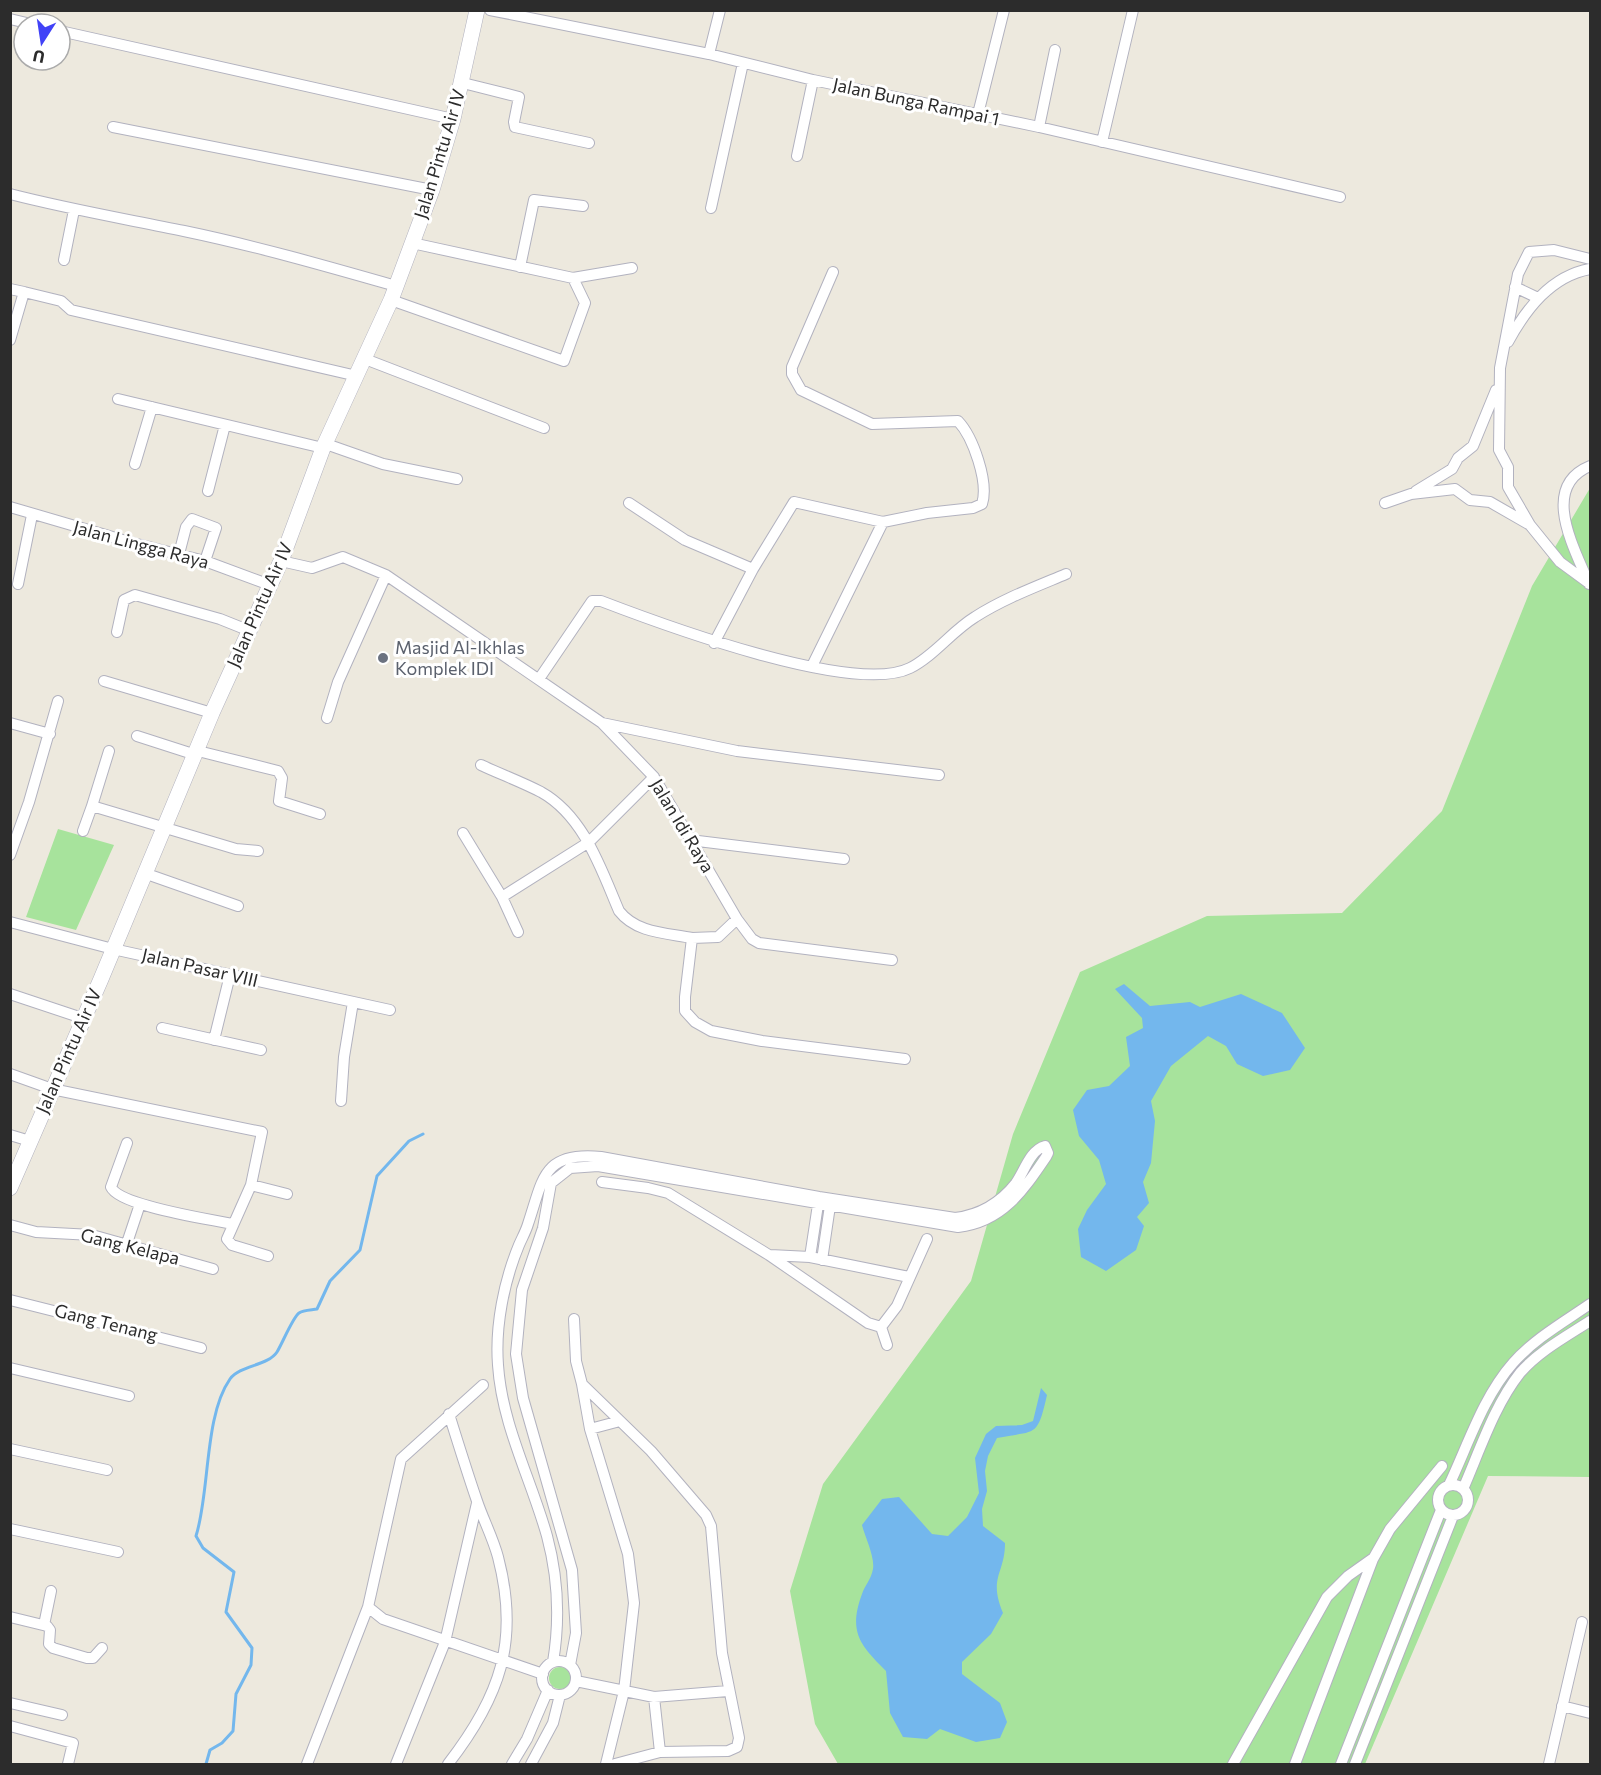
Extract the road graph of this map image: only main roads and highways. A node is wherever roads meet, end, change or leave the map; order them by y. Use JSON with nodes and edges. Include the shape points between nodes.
{"nodes":[{"id":1,"x":477,"y":10,"type":"edge"},
{"id":2,"x":10,"y":1188,"type":"edge"}],
"edges":[{"from":1,"to":2,"type":"main road","name":"Jalan Pintu Air IV","via":[[453,119],[394,293],[325,446],[281,561],[212,713]]}]}
